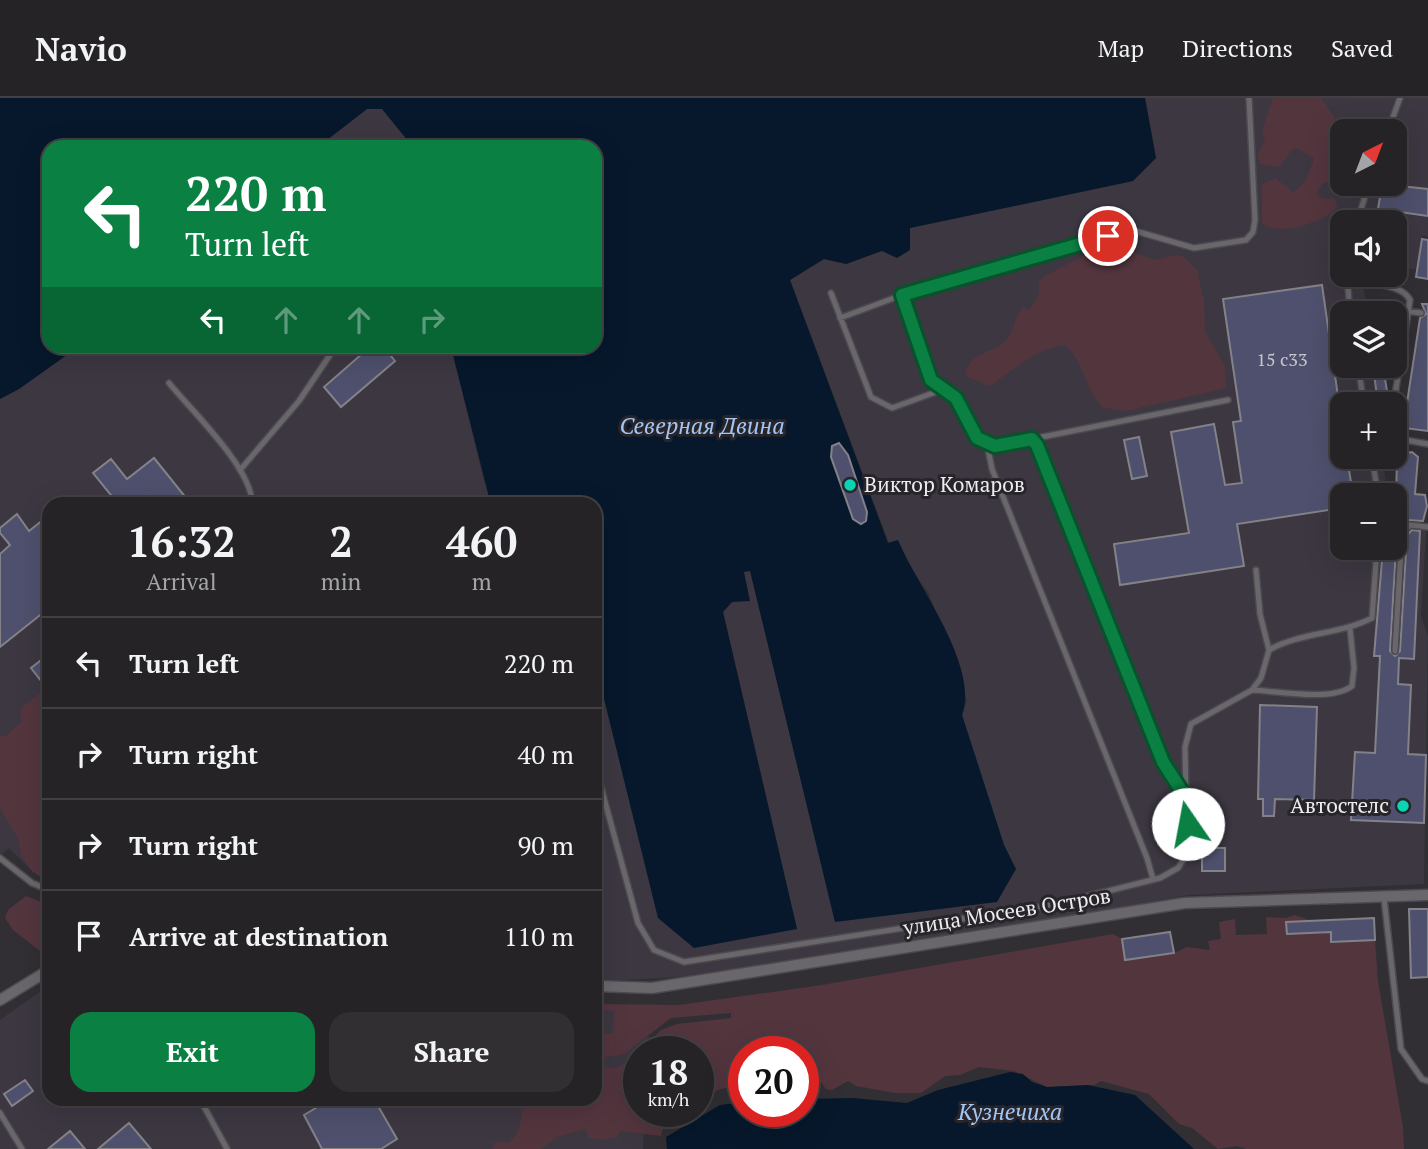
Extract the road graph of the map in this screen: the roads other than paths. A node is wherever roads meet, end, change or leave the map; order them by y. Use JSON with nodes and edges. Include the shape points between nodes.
{"nodes":[{"id":1,"x":1249,"y":98,"type":"edge"},
{"id":2,"x":1401,"y":98,"type":"edge"},
{"id":3,"x":1393,"y":119,"type":"edge"},
{"id":4,"x":1382,"y":287,"type":"edge"},
{"id":5,"x":831,"y":293,"type":"dead end"},
{"id":6,"x":902,"y":295,"type":"junction"},
{"id":7,"x":1407,"y":312,"type":"joint"},
{"id":8,"x":1421,"y":313,"type":"dead end"},
{"id":9,"x":840,"y":318,"type":"junction"},
{"id":10,"x":331,"y":354,"type":"edge"},
{"id":11,"x":169,"y":383,"type":"dead end"},
{"id":12,"x":944,"y":389,"type":"junction"},
{"id":13,"x":1228,"y":400,"type":"dead end"},
{"id":14,"x":1032,"y":439,"type":"junction"},
{"id":15,"x":1407,"y":440,"type":"edge"},
{"id":16,"x":987,"y":444,"type":"junction"},
{"id":17,"x":1428,"y":444,"type":"edge"},
{"id":18,"x":240,"y":470,"type":"junction"},
{"id":19,"x":253,"y":497,"type":"edge"},
{"id":20,"x":1428,"y":527,"type":"edge"},
{"id":21,"x":1376,"y":560,"type":"edge"},
{"id":22,"x":1256,"y":570,"type":"dead end"},
{"id":23,"x":1350,"y":629,"type":"junction"},
{"id":24,"x":1269,"y":650,"type":"junction"},
{"id":25,"x":1395,"y":651,"type":"dead end"},
{"id":26,"x":1252,"y":690,"type":"junction"},
{"id":27,"x":602,"y":791,"type":"edge"},
{"id":28,"x":1186,"y":798,"type":"junction"},
{"id":29,"x":0,"y":858,"type":"edge"},
{"id":30,"x":1153,"y":880,"type":"junction"},
{"id":31,"x":42,"y":887,"type":"edge"},
{"id":32,"x":1383,"y":895,"type":"junction"},
{"id":33,"x":1428,"y":895,"type":"edge"},
{"id":34,"x":42,"y":974,"type":"edge"},
{"id":35,"x":602,"y":986,"type":"edge"},
{"id":36,"x":0,"y":1000,"type":"edge"},
{"id":37,"x":1428,"y":1081,"type":"edge"},
{"id":38,"x":204,"y":1106,"type":"edge"},
{"id":39,"x":1,"y":1117,"type":"edge"},
{"id":40,"x":22,"y":1149,"type":"edge"},
{"id":41,"x":227,"y":1149,"type":"edge"}],
"edges":[{"from":1,"to":6,"type":"lane","via":[[1255,220],[1246,240],[1194,248],[1132,230]]},
{"from":2,"to":3,"type":"lane"},
{"from":4,"to":7,"type":"lane","via":[[1406,293],[1410,300]]},
{"from":5,"to":9,"type":"lane"},
{"from":6,"to":9,"type":"lane"},
{"from":6,"to":12,"type":"lane","via":[[931,380]]},
{"from":7,"to":8,"type":"lane"},
{"from":9,"to":12,"type":"lane","via":[[871,397],[892,408]]},
{"from":10,"to":18,"type":"lane","via":[[299,401]]},
{"from":11,"to":18,"type":"lane"},
{"from":12,"to":16,"type":"lane","via":[[956,398],[977,438]]},
{"from":13,"to":14,"type":"lane"},
{"from":14,"to":16,"type":"lane"},
{"from":14,"to":28,"type":"lane","via":[[1163,762]]},
{"from":15,"to":17,"type":"lane"},
{"from":16,"to":30,"type":"lane","via":[[992,469]]},
{"from":18,"to":19,"type":"lane"},
{"from":20,"to":25,"type":"lane","via":[[1410,525],[1402,533]]},
{"from":21,"to":23,"type":"lane","via":[[1372,618]]},
{"from":22,"to":24,"type":"lane"},
{"from":23,"to":24,"type":"lane","via":[[1281,643]]},
{"from":23,"to":26,"type":"lane","via":[[1354,668],[1352,686],[1346,690],[1333,695]]},
{"from":24,"to":26,"type":"lane","via":[[1261,678]]},
{"from":26,"to":28,"type":"lane","via":[[1191,724],[1185,747]]},
{"from":27,"to":30,"type":"lane","via":[[638,923],[654,950],[684,962],[1052,905]]},
{"from":28,"to":30,"type":"lane","via":[[1190,849],[1178,868]]},
{"from":29,"to":31,"type":"lane"},
{"from":32,"to":33,"type":"street","name":"улица Мосеев Остров"},
{"from":32,"to":35,"type":"street","name":"улица Мосеев Остров","via":[[1185,904],[652,988]]},
{"from":32,"to":37,"type":"lane","via":[[1401,1049]]},
{"from":34,"to":36,"type":"street"},
{"from":38,"to":41,"type":"lane"},
{"from":39,"to":40,"type":"lane"}]}
